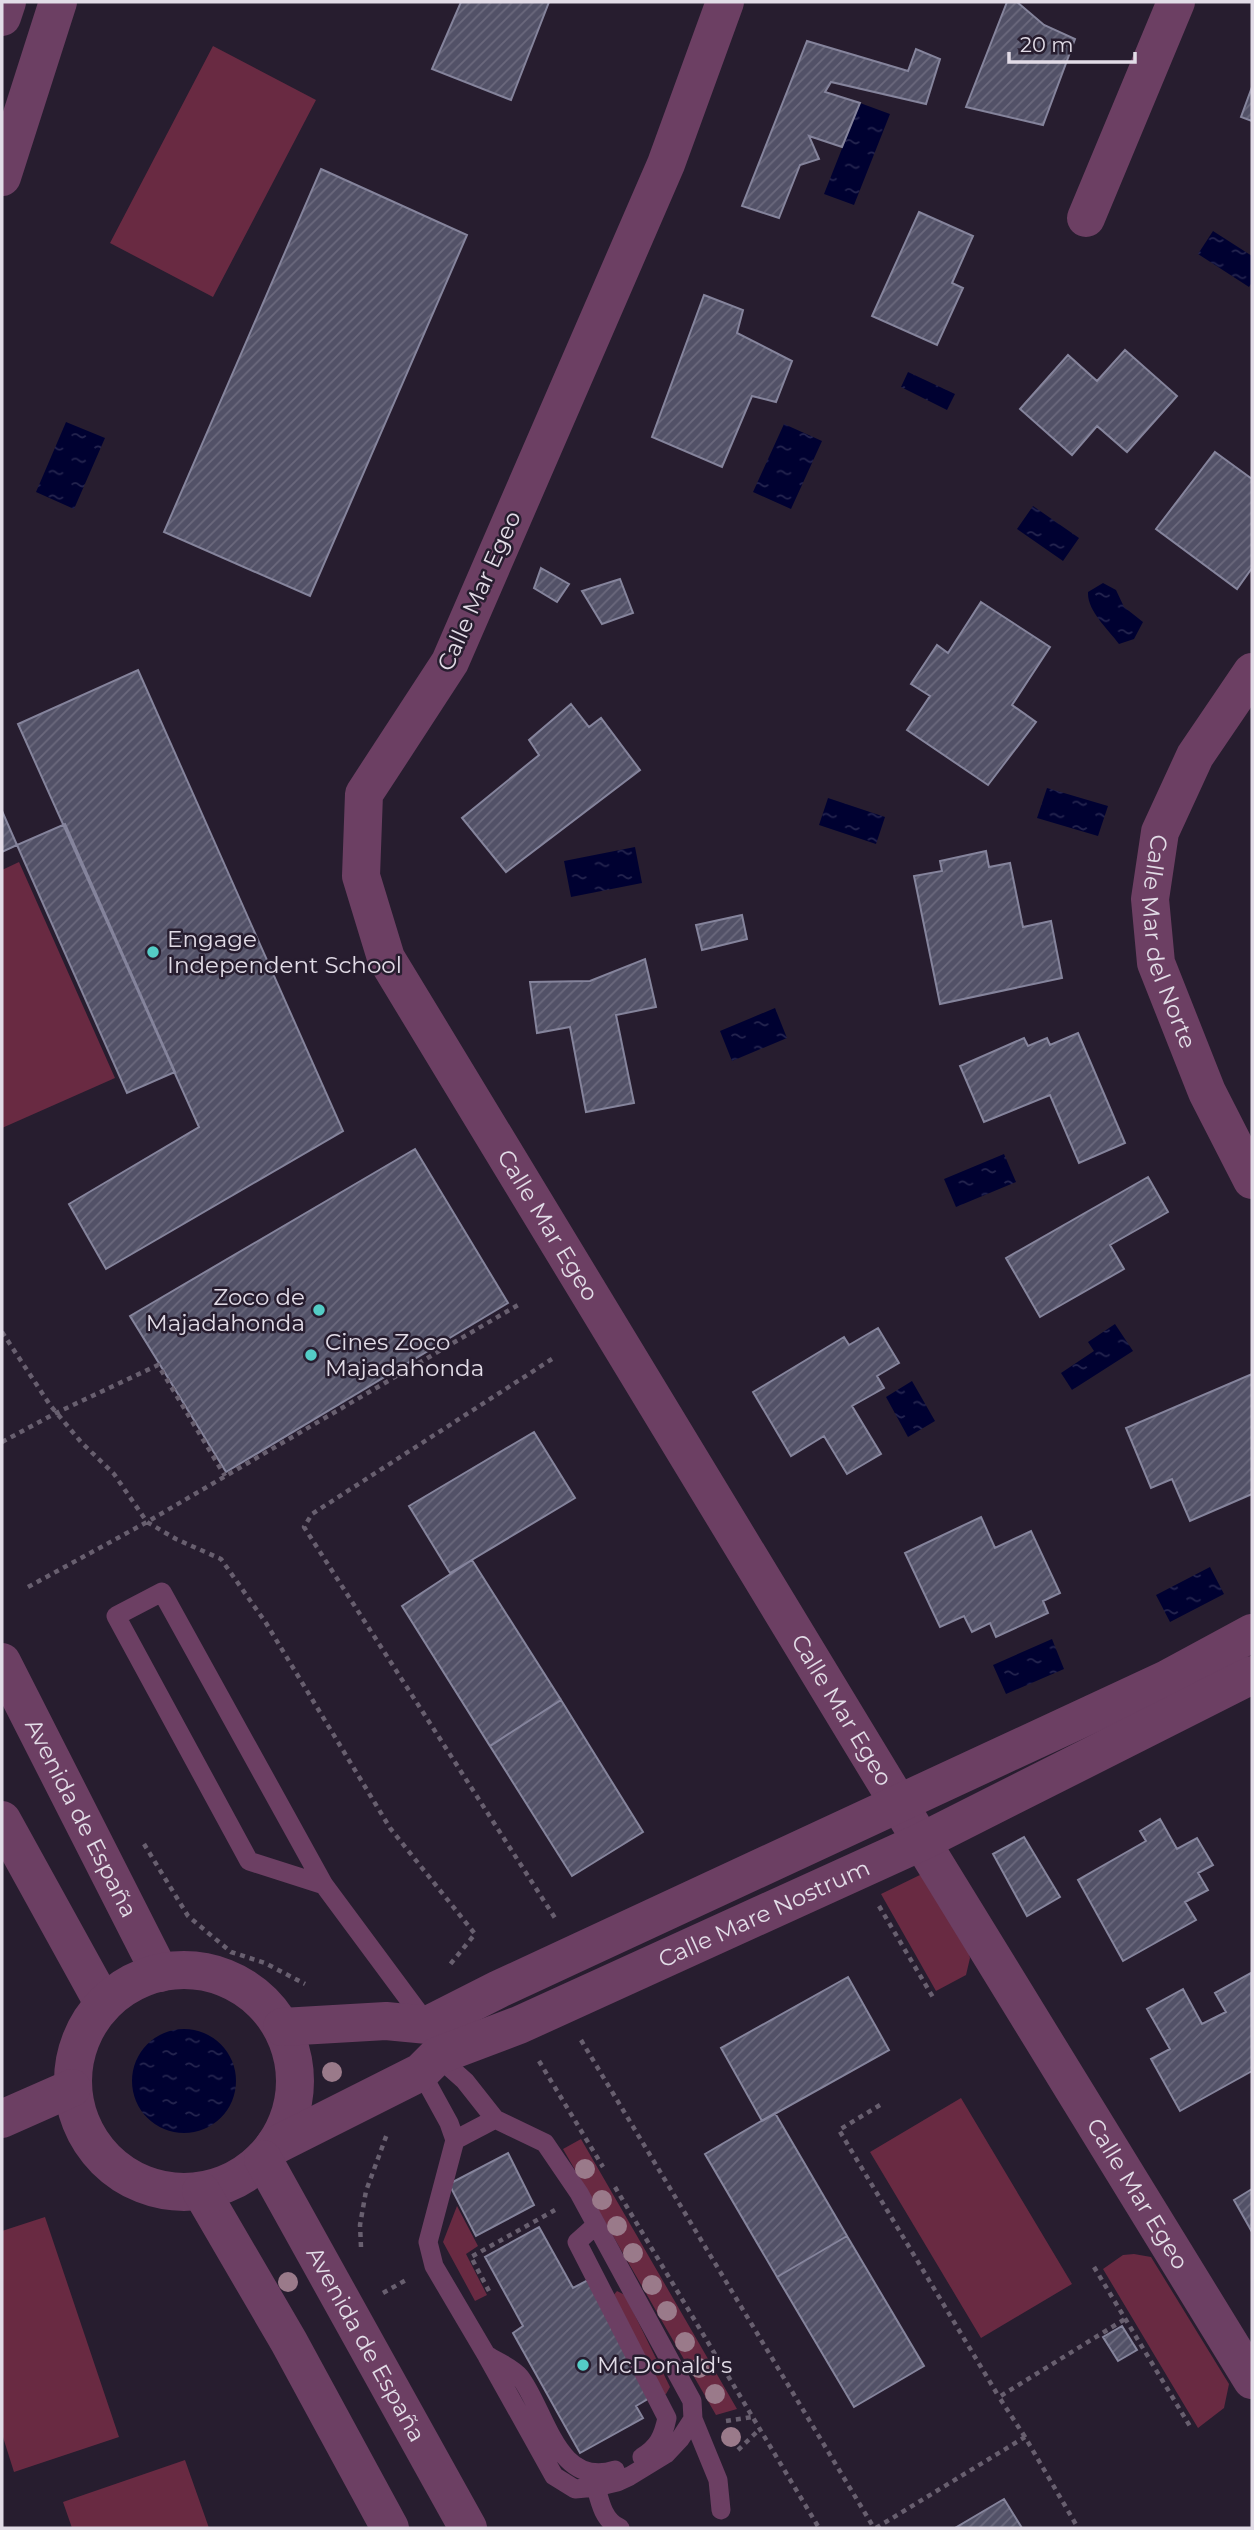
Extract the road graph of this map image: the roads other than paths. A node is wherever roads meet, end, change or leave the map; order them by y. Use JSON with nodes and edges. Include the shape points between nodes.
{"nodes":[{"id":1,"x":7,"y":2,"type":"edge"},
{"id":2,"x":58,"y":2,"type":"edge"},
{"id":3,"x":726,"y":2,"type":"edge"},
{"id":4,"x":1176,"y":2,"type":"edge"},
{"id":5,"x":2,"y":17,"type":"edge"},
{"id":6,"x":2,"y":177,"type":"edge"},
{"id":7,"x":1086,"y":218,"type":"dead end"},
{"id":8,"x":1252,"y":672,"type":"edge"},
{"id":9,"x":1252,"y":1180,"type":"edge"},
{"id":10,"x":1252,"y":1633,"type":"edge"},
{"id":11,"x":2,"y":1662,"type":"edge"},
{"id":12,"x":1252,"y":1675,"type":"edge"},
{"id":13,"x":898,"y":1804,"type":"junction"},
{"id":14,"x":2,"y":1820,"type":"edge"},
{"id":15,"x":921,"y":1842,"type":"junction"},
{"id":16,"x":324,"y":1885,"type":"junction"},
{"id":17,"x":160,"y":1973,"type":"junction"},
{"id":18,"x":103,"y":2003,"type":"junction"},
{"id":19,"x":282,"y":2027,"type":"junction"},
{"id":20,"x":429,"y":2051,"type":"junction"},
{"id":21,"x":72,"y":2088,"type":"junction"},
{"id":22,"x":2,"y":2119,"type":"edge"},
{"id":23,"x":495,"y":2119,"type":"junction"},
{"id":24,"x":455,"y":2140,"type":"junction"},
{"id":25,"x":268,"y":2152,"type":"junction"},
{"id":26,"x":201,"y":2191,"type":"junction"},
{"id":27,"x":596,"y":2225,"type":"junction"},
{"id":28,"x":487,"y":2356,"type":"junction"},
{"id":29,"x":1252,"y":2380,"type":"edge"},
{"id":30,"x":692,"y":2410,"type":"junction"},
{"id":31,"x":596,"y":2487,"type":"junction"},
{"id":32,"x":721,"y":2510,"type":"dead end"},
{"id":33,"x":390,"y":2528,"type":"edge"},
{"id":34,"x":468,"y":2528,"type":"edge"},
{"id":35,"x":620,"y":2528,"type":"edge"}],
"edges":[{"from":1,"to":5,"type":"street"},
{"from":2,"to":6,"type":"street"},
{"from":3,"to":13,"type":"street","name":"Calle Mar Egeo","via":[[666,164],[450,662],[364,794],[361,876],[386,958]]},
{"from":4,"to":7,"type":"street"},
{"from":8,"to":9,"type":"street","name":"Calle Mar del Norte","via":[[1195,756],[1160,832],[1150,899],[1156,963],[1207,1092]]},
{"from":10,"to":13,"type":"street","name":"Calle Mare Nostrum","via":[[1167,1679]]},
{"from":11,"to":17,"type":"street","name":"Avenida de España"},
{"from":12,"to":15,"type":"street","name":"Calle Mare Nostrum"},
{"from":13,"to":15,"type":"street","name":"Calle Mar Egeo"},
{"from":13,"to":20,"type":"street","name":"Calle Mare Nostrum","via":[[511,1983]]},
{"from":14,"to":18,"type":"street"},
{"from":15,"to":20,"type":"street","name":"Calle Mare Nostrum","via":[[519,2025]]},
{"from":15,"to":29,"type":"street","name":"Calle Mar Egeo"},
{"from":16,"to":16,"type":"lane","via":[[162,1592],[116,1616],[249,1861]]},
{"from":16,"to":20,"type":"lane"},
{"from":17,"to":18,"type":"street","via":[[129,1984]]},
{"from":17,"to":19,"type":"street","via":[[196,1970],[230,1980],[260,1999]]},
{"from":18,"to":21,"type":"street","via":[[85,2028],[74,2057]]},
{"from":19,"to":20,"type":"street","via":[[386,2021]]},
{"from":19,"to":25,"type":"street","via":[[293,2056],[295,2088],[289,2118]]},
{"from":20,"to":23,"type":"lane","via":[[465,2081]]},
{"from":20,"to":24,"type":"lane"},
{"from":20,"to":25,"type":"street","name":"Calle Mare Nostrum"},
{"from":21,"to":22,"type":"street"},
{"from":21,"to":26,"type":"street","via":[[78,2118],[93,2146],[114,2168],[141,2183],[170,2191]]},
{"from":23,"to":24,"type":"lane"},
{"from":23,"to":27,"type":"lane","via":[[545,2143]]},
{"from":24,"to":28,"type":"lane","via":[[429,2252]]},
{"from":25,"to":26,"type":"street","via":[[235,2180]]},
{"from":25,"to":34,"type":"street","name":"Avenida de España"},
{"from":26,"to":33,"type":"street"},
{"from":27,"to":28,"type":"lane","via":[[577,2242],[667,2418],[655,2449],[608,2473],[582,2472],[554,2440],[518,2374]]},
{"from":27,"to":30,"type":"lane"},
{"from":28,"to":31,"type":"lane","via":[[554,2476],[575,2488]]},
{"from":30,"to":31,"type":"lane","via":[[680,2439],[666,2454],[617,2482]]},
{"from":30,"to":32,"type":"lane","via":[[718,2480]]},
{"from":31,"to":35,"type":"lane","via":[[600,2505],[612,2525]]}]}
